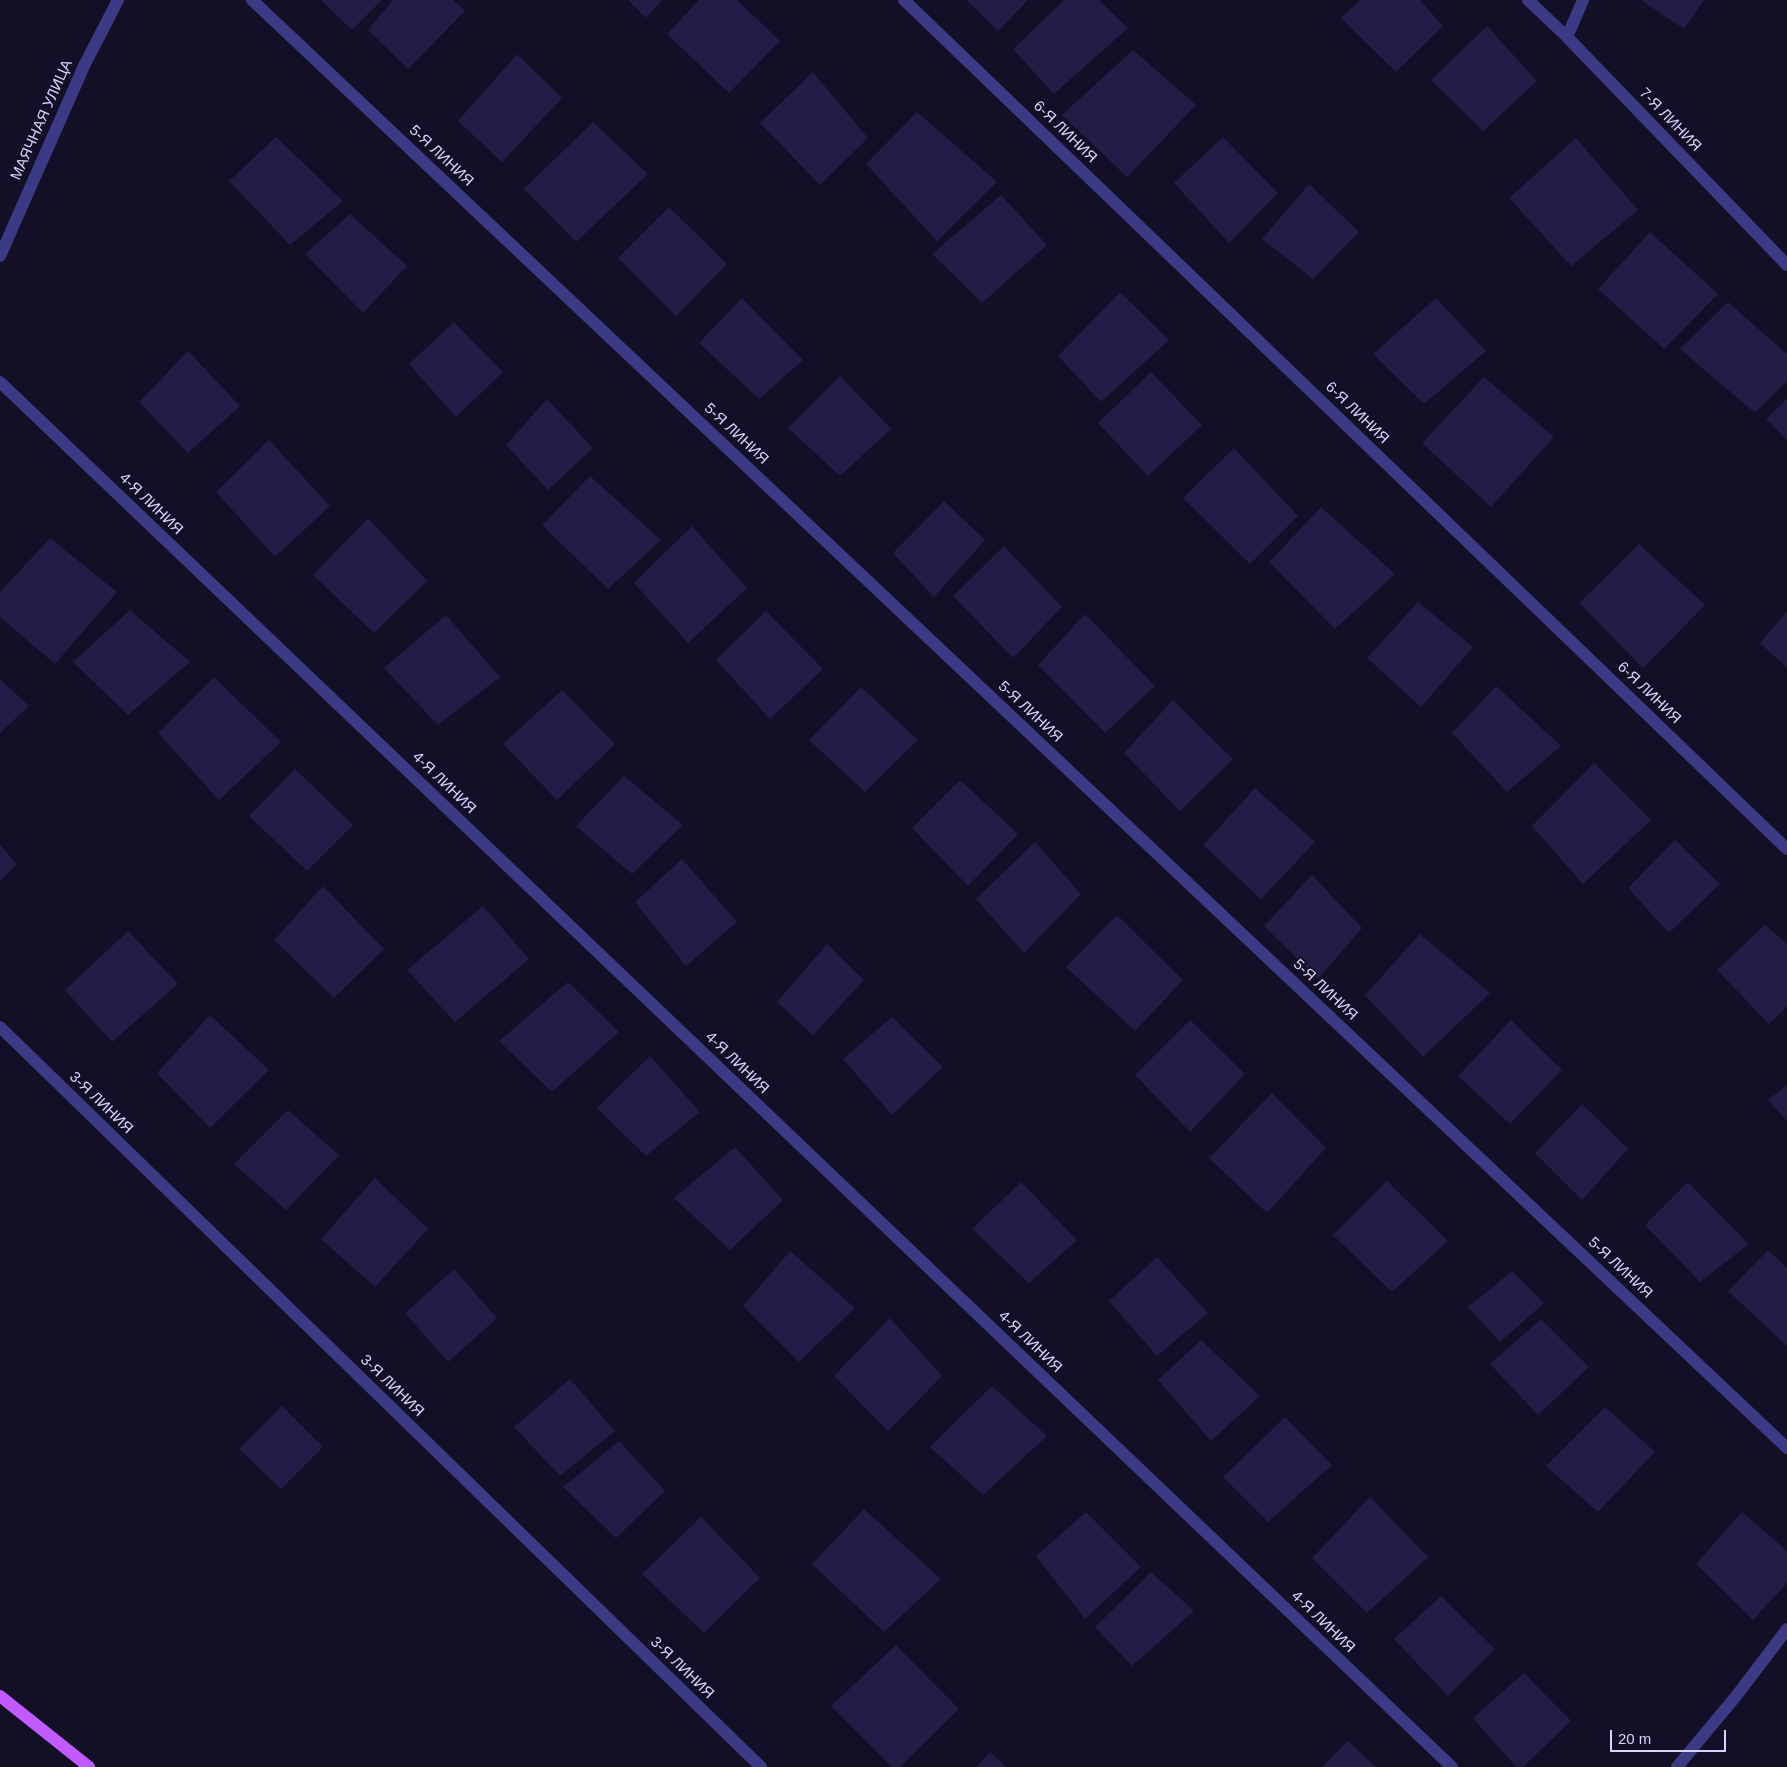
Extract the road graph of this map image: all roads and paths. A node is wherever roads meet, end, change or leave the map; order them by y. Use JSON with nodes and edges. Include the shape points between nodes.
{"nodes":[{"id":1,"x":118,"y":0,"type":"edge"},
{"id":2,"x":252,"y":0,"type":"edge"},
{"id":3,"x":904,"y":0,"type":"edge"},
{"id":4,"x":1528,"y":0,"type":"edge"},
{"id":5,"x":1583,"y":0,"type":"edge"},
{"id":6,"x":1567,"y":36,"type":"junction"},
{"id":7,"x":0,"y":256,"type":"edge"},
{"id":8,"x":1787,"y":265,"type":"edge"},
{"id":9,"x":0,"y":382,"type":"edge"},
{"id":10,"x":1787,"y":849,"type":"edge"},
{"id":11,"x":0,"y":1028,"type":"edge"},
{"id":12,"x":1787,"y":1448,"type":"edge"},
{"id":13,"x":1787,"y":1629,"type":"edge"},
{"id":14,"x":0,"y":1696,"type":"edge"},
{"id":15,"x":90,"y":1767,"type":"edge"},
{"id":16,"x":761,"y":1767,"type":"edge"},
{"id":17,"x":1452,"y":1767,"type":"edge"},
{"id":18,"x":1677,"y":1767,"type":"edge"}],
"edges":[{"from":1,"to":7,"type":"street","name":"МАЯЧНАЯ УЛИЦА","via":[[84,66]]},
{"from":2,"to":12,"type":"street","name":"5-Я ЛИНИЯ"},
{"from":3,"to":10,"type":"street","name":"6-Я ЛИНИЯ"},
{"from":4,"to":6,"type":"street","name":"7-Я ЛИНИЯ"},
{"from":5,"to":6,"type":"street"},
{"from":6,"to":8,"type":"street","name":"7-Я ЛИНИЯ"},
{"from":9,"to":17,"type":"street","name":"4-Я ЛИНИЯ"},
{"from":11,"to":16,"type":"street","name":"3-Я ЛИНИЯ"},
{"from":13,"to":18,"type":"street"},
{"from":14,"to":15,"type":"main road"}]}
